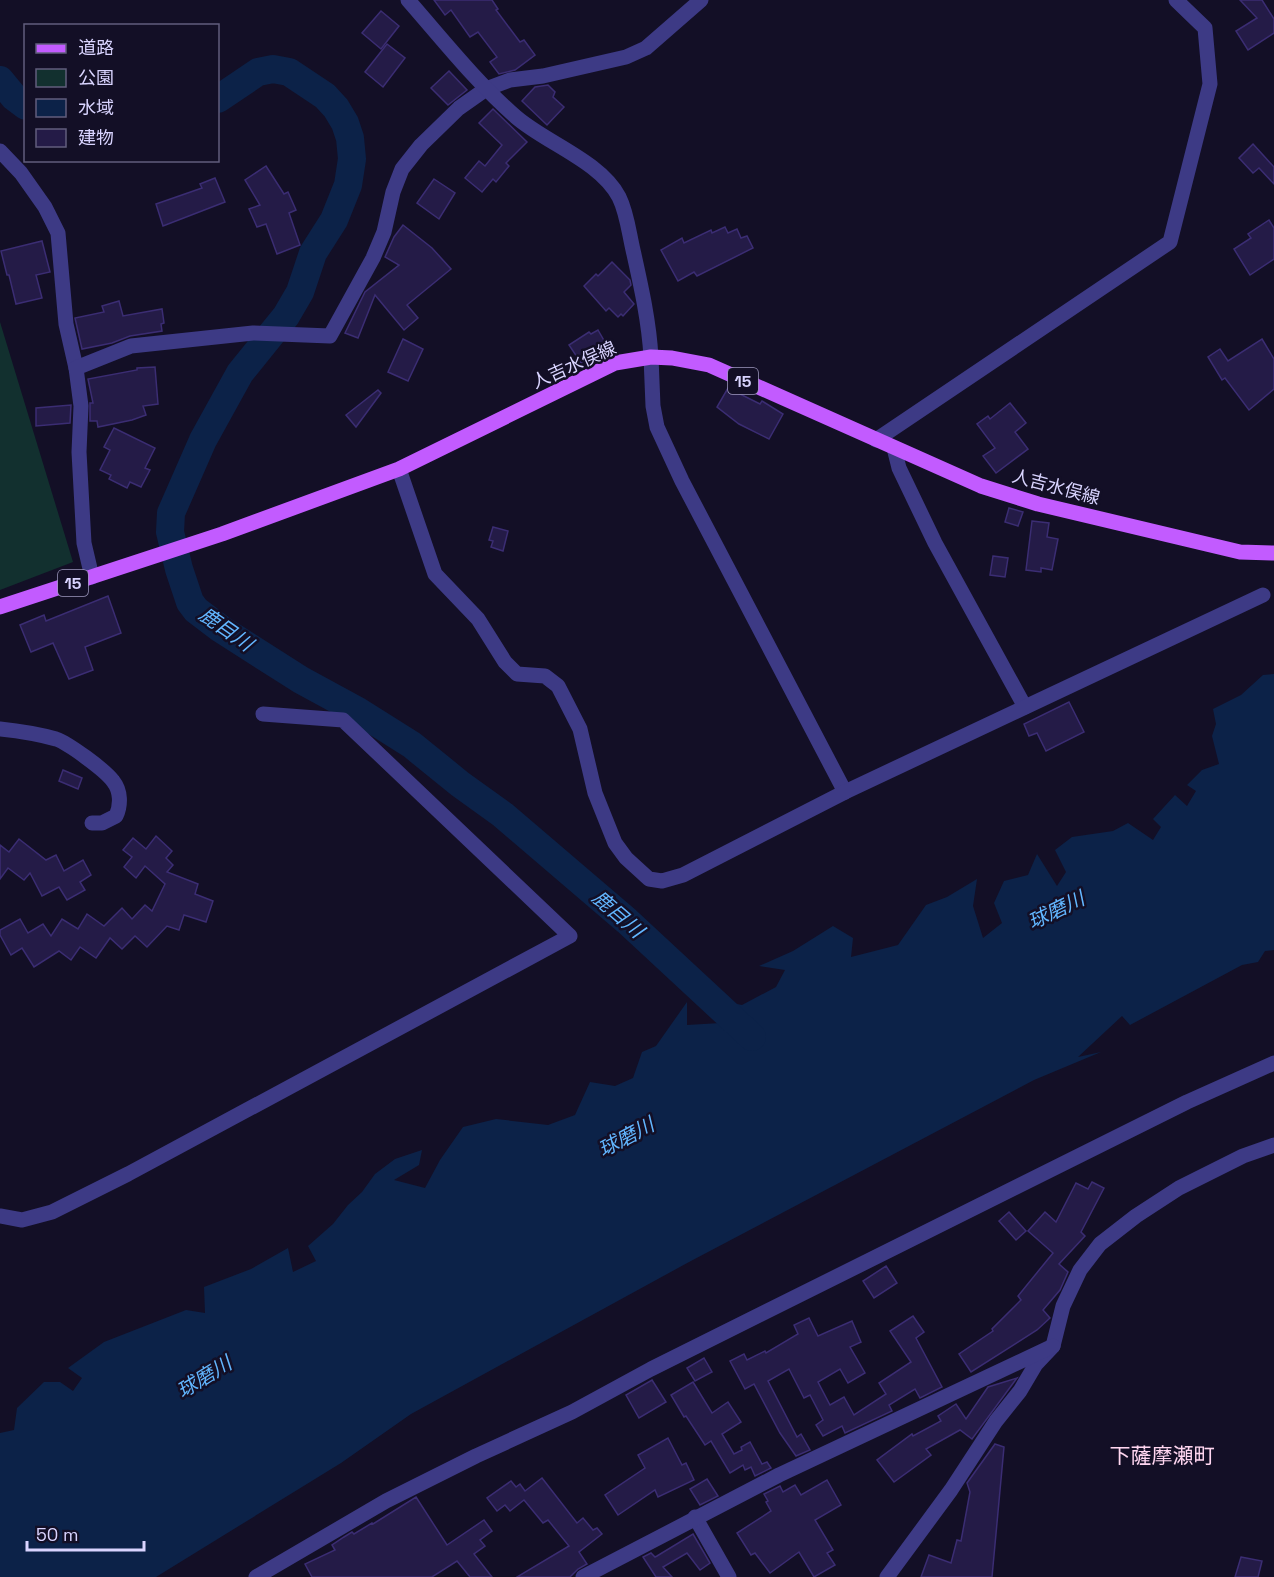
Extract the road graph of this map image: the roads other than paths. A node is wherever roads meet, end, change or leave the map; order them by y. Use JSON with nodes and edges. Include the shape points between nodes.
{"nodes":[{"id":1,"x":408,"y":0,"type":"edge"},
{"id":2,"x":701,"y":0,"type":"edge"},
{"id":3,"x":1176,"y":0,"type":"edge"},
{"id":4,"x":486,"y":90,"type":"junction"},
{"id":5,"x":0,"y":151,"type":"edge"},
{"id":6,"x":651,"y":357,"type":"junction"},
{"id":7,"x":76,"y":368,"type":"junction"},
{"id":8,"x":876,"y":440,"type":"junction"},
{"id":9,"x":894,"y":448,"type":"junction"},
{"id":10,"x":399,"y":469,"type":"junction"},
{"id":11,"x":1274,"y":553,"type":"edge"},
{"id":12,"x":92,"y":577,"type":"junction"},
{"id":13,"x":1263,"y":595,"type":"dead end"},
{"id":14,"x":0,"y":607,"type":"edge"},
{"id":15,"x":1025,"y":707,"type":"junction"},
{"id":16,"x":263,"y":714,"type":"dead end"},
{"id":17,"x":0,"y":729,"type":"edge"},
{"id":18,"x":845,"y":792,"type":"junction"},
{"id":19,"x":92,"y":823,"type":"dead end"},
{"id":20,"x":1274,"y":1063,"type":"edge"},
{"id":21,"x":1274,"y":1145,"type":"edge"},
{"id":22,"x":0,"y":1216,"type":"edge"},
{"id":23,"x":1053,"y":1346,"type":"junction"},
{"id":24,"x":695,"y":1517,"type":"junction"},
{"id":25,"x":256,"y":1577,"type":"edge"},
{"id":26,"x":583,"y":1577,"type":"edge"},
{"id":27,"x":729,"y":1577,"type":"edge"},
{"id":28,"x":887,"y":1577,"type":"edge"}],
"edges":[{"from":1,"to":4,"type":"street"},
{"from":2,"to":4,"type":"street","via":[[646,48],[627,57],[510,80]]},
{"from":3,"to":8,"type":"street","via":[[1204,28],[1210,84],[1170,242]]},
{"from":4,"to":6,"type":"street","via":[[544,138],[603,177],[619,197],[649,326]]},
{"from":4,"to":7,"type":"street","via":[[459,108],[402,169],[373,258],[330,336],[253,333],[131,346]]},
{"from":5,"to":7,"type":"street","via":[[21,173],[58,233],[66,324]]},
{"from":6,"to":8,"type":"main road","name":"人吉水俣線","number":"15","via":[[709,366]]},
{"from":6,"to":10,"type":"main road","name":"人吉水俣線","number":"15","via":[[615,363]]},
{"from":6,"to":18,"type":"street","via":[[657,427]]},
{"from":7,"to":12,"type":"street","via":[[81,406],[79,452],[84,543]]},
{"from":8,"to":9,"type":"main road","name":"人吉水俣線","number":"15"},
{"from":9,"to":11,"type":"main road","name":"人吉水俣線","number":"15","via":[[981,486],[1038,504],[1240,552]]},
{"from":9,"to":15,"type":"street","via":[[899,468],[935,543]]},
{"from":10,"to":12,"type":"main road","name":"人吉水俣線","number":"15"},
{"from":10,"to":18,"type":"street","via":[[435,574],[478,619],[517,674],[544,676],[558,686],[580,729],[595,794],[615,843],[648,879],[662,881],[683,875]]},
{"from":12,"to":14,"type":"main road","name":"人吉水俣線","number":"15"},
{"from":13,"to":15,"type":"street"},
{"from":15,"to":18,"type":"street"},
{"from":16,"to":22,"type":"street","via":[[344,720],[570,936],[52,1212],[22,1220]]},
{"from":17,"to":19,"type":"street","via":[[58,740],[114,781],[121,804],[116,816]]},
{"from":20,"to":25,"type":"street","via":[[1187,1102],[572,1412],[386,1501]]},
{"from":21,"to":23,"type":"street","via":[[1179,1188],[1100,1244],[1080,1270],[1063,1306]]},
{"from":23,"to":24,"type":"street"},
{"from":23,"to":28,"type":"street","via":[[1036,1364]]},
{"from":24,"to":26,"type":"street"},
{"from":24,"to":27,"type":"street"}]}
